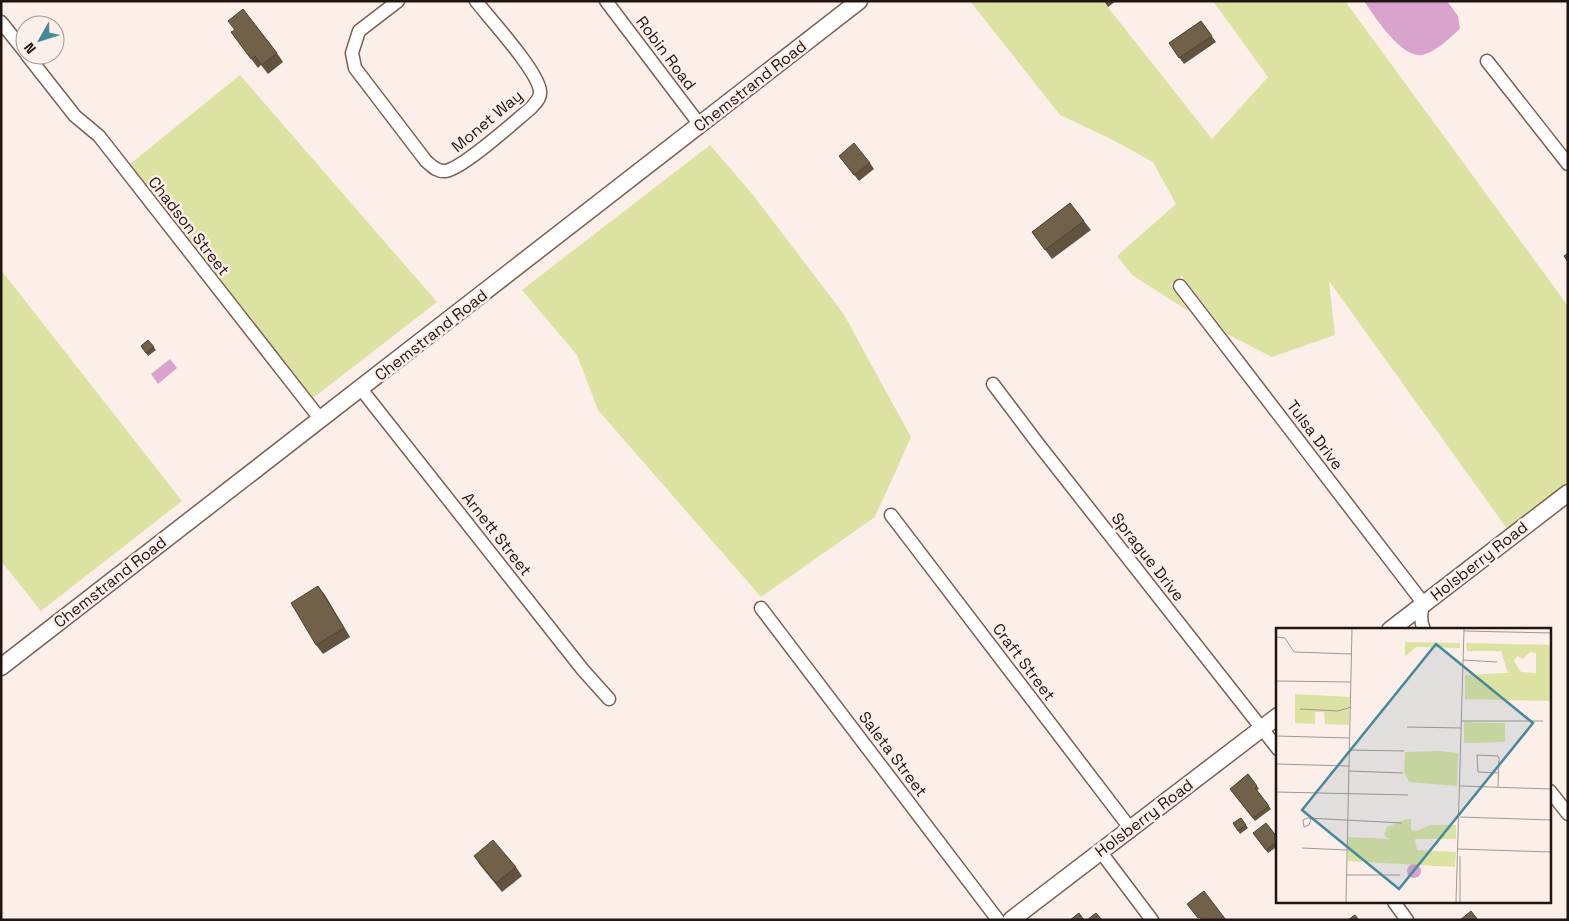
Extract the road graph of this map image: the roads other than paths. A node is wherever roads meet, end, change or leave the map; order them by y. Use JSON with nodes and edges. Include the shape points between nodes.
{"nodes":[{"id":1,"x":398,"y":1,"type":"edge"},
{"id":2,"x":476,"y":1,"type":"edge"},
{"id":3,"x":606,"y":1,"type":"edge"},
{"id":4,"x":859,"y":1,"type":"edge"},
{"id":5,"x":1,"y":22,"type":"edge"},
{"id":6,"x":15,"y":40,"type":"edge"},
{"id":7,"x":1487,"y":61,"type":"dead end"},
{"id":8,"x":35,"y":65,"type":"edge"},
{"id":9,"x":700,"y":125,"type":"junction"},
{"id":10,"x":1568,"y":164,"type":"edge"},
{"id":11,"x":1180,"y":286,"type":"dead end"},
{"id":12,"x":993,"y":384,"type":"dead end"},
{"id":13,"x":361,"y":389,"type":"junction"},
{"id":14,"x":320,"y":420,"type":"junction"},
{"id":15,"x":1568,"y":493,"type":"edge"},
{"id":16,"x":891,"y":515,"type":"dead end"},
{"id":17,"x":1424,"y":604,"type":"junction"},
{"id":18,"x":761,"y":608,"type":"dead end"},
{"id":19,"x":1393,"y":628,"type":"edge"},
{"id":20,"x":1423,"y":628,"type":"edge"},
{"id":21,"x":1,"y":666,"type":"edge"},
{"id":22,"x":609,"y":699,"type":"dead end"},
{"id":23,"x":1276,"y":718,"type":"edge"},
{"id":24,"x":1262,"y":728,"type":"junction"},
{"id":25,"x":1276,"y":746,"type":"edge"},
{"id":26,"x":1552,"y":794,"type":"edge"},
{"id":27,"x":1568,"y":814,"type":"edge"},
{"id":28,"x":1130,"y":828,"type":"junction"},
{"id":29,"x":1100,"y":851,"type":"junction"},
{"id":30,"x":1395,"y":904,"type":"edge"},
{"id":31,"x":998,"y":920,"type":"edge"},
{"id":32,"x":1011,"y":920,"type":"edge"},
{"id":33,"x":1152,"y":920,"type":"edge"},
{"id":34,"x":1407,"y":920,"type":"edge"}],
"edges":[{"from":1,"to":2,"type":"street","name":"Monet Way","via":[[359,31],[352,52],[356,68],[426,161],[435,170],[444,171],[460,166],[540,98],[533,73]]},
{"from":3,"to":9,"type":"street","name":"Robin Road"},
{"from":4,"to":9,"type":"street","name":"Chemstrand Road"},
{"from":5,"to":6,"type":"street","name":"Chadson Street"},
{"from":7,"to":10,"type":"street"},
{"from":8,"to":14,"type":"street","name":"Chadson Street","via":[[75,116],[98,136]]},
{"from":9,"to":13,"type":"street","name":"Chemstrand Road"},
{"from":11,"to":17,"type":"street","name":"Tulsa Drive"},
{"from":12,"to":24,"type":"street","name":"Sprague Drive"},
{"from":13,"to":14,"type":"street","name":"Chemstrand Road"},
{"from":13,"to":22,"type":"street","name":"Arnett Street"},
{"from":14,"to":21,"type":"street","name":"Chemstrand Road"},
{"from":15,"to":17,"type":"street","name":"Holsberry Road"},
{"from":16,"to":28,"type":"street","name":"Craft Street"},
{"from":17,"to":19,"type":"street","name":"Holsberry Road"},
{"from":17,"to":20,"type":"street","via":[[1420,620]]},
{"from":18,"to":31,"type":"street","name":"Saleta Street"},
{"from":23,"to":24,"type":"street","name":"Holsberry Road"},
{"from":24,"to":25,"type":"street","name":"Sprague Drive"},
{"from":24,"to":28,"type":"street","name":"Holsberry Road"},
{"from":26,"to":27,"type":"street"},
{"from":28,"to":29,"type":"street","name":"Holsberry Road"},
{"from":29,"to":32,"type":"street","name":"Holsberry Road"},
{"from":29,"to":33,"type":"street"},
{"from":30,"to":34,"type":"street"}]}
